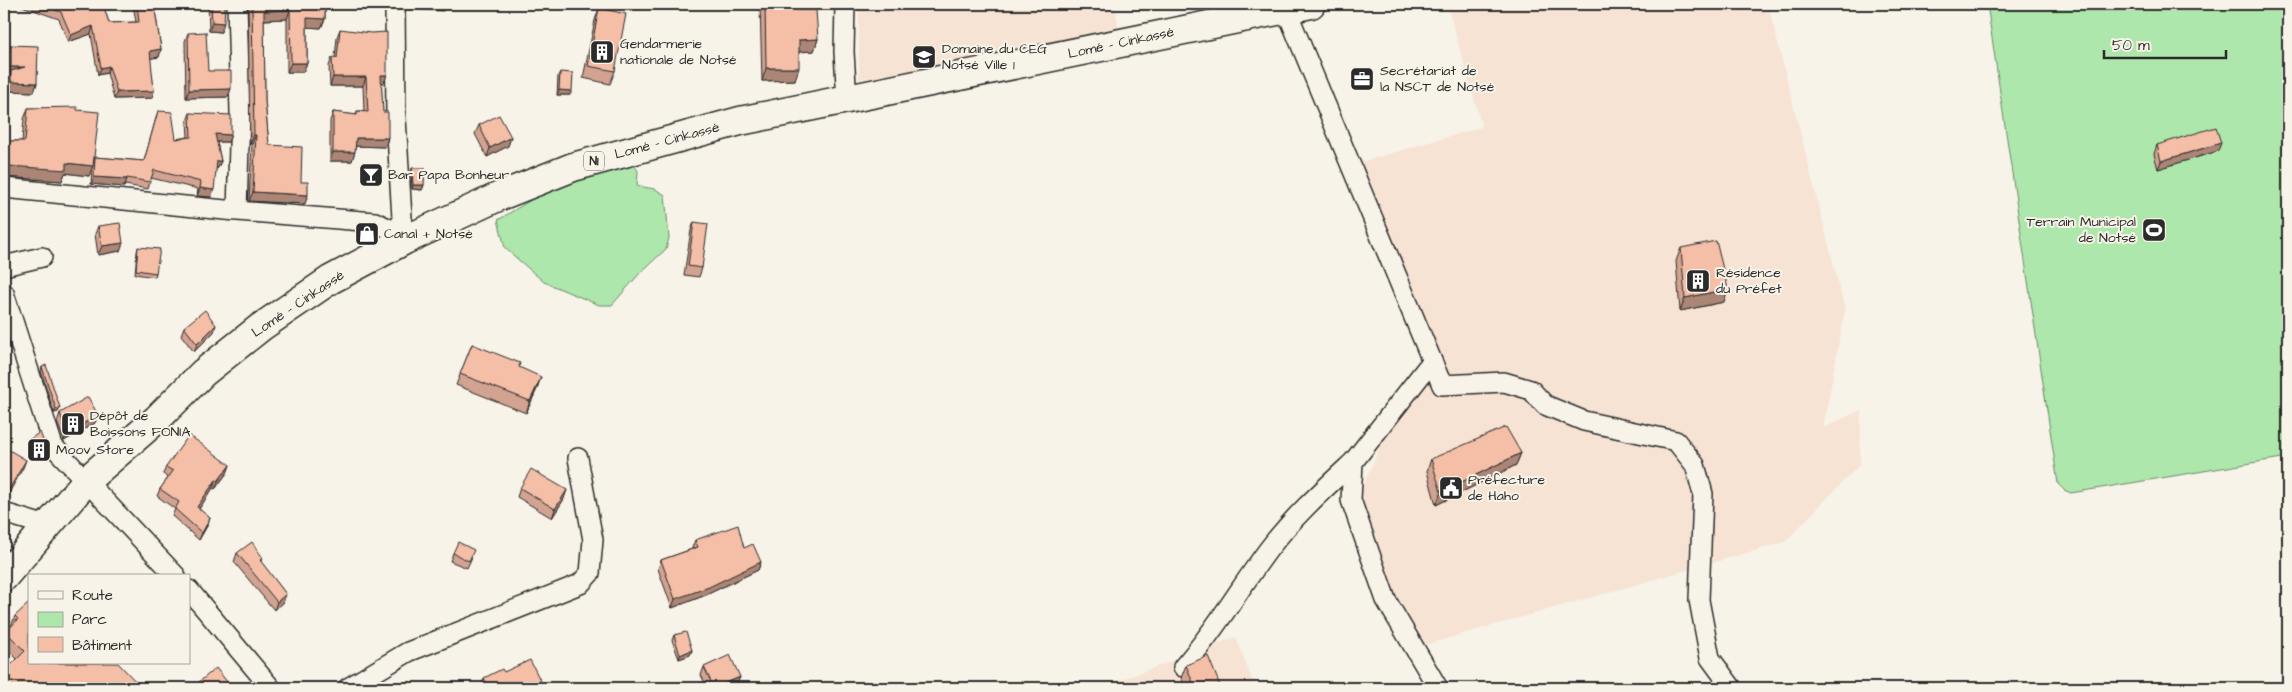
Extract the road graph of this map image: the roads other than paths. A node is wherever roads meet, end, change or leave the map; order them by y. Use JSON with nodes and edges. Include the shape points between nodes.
{"nodes":[{"id":1,"x":237,"y":4,"type":"edge"},
{"id":2,"x":395,"y":4,"type":"edge"},
{"id":3,"x":845,"y":4,"type":"edge"},
{"id":4,"x":1299,"y":6,"type":"edge"},
{"id":5,"x":847,"y":100,"type":"junction"},
{"id":6,"x":4,"y":188,"type":"edge"},
{"id":7,"x":237,"y":210,"type":"junction"},
{"id":8,"x":404,"y":237,"type":"junction"},
{"id":9,"x":42,"y":257,"type":"dead end"},
{"id":10,"x":4,"y":266,"type":"edge"},
{"id":11,"x":4,"y":293,"type":"edge"},
{"id":12,"x":1432,"y":361,"type":"junction"},
{"id":13,"x":578,"y":458,"type":"dead end"},
{"id":14,"x":1354,"y":462,"type":"junction"},
{"id":15,"x":87,"y":480,"type":"junction"},
{"id":16,"x":4,"y":513,"type":"edge"},
{"id":17,"x":47,"y":526,"type":"junction"},
{"id":18,"x":174,"y":574,"type":"edge"},
{"id":19,"x":4,"y":577,"type":"edge"},
{"id":20,"x":190,"y":591,"type":"edge"},
{"id":21,"x":1183,"y":667,"type":"dead end"},
{"id":22,"x":271,"y":688,"type":"edge"},
{"id":23,"x":348,"y":688,"type":"edge"},
{"id":24,"x":1438,"y":688,"type":"edge"},
{"id":25,"x":1732,"y":688,"type":"edge"}],
"edges":[{"from":1,"to":7,"type":"street","via":[[240,113]]},
{"from":2,"to":8,"type":"street","via":[[396,118]]},
{"from":3,"to":5,"type":"street"},
{"from":4,"to":5,"type":"highway","name":"Lomé - Cinkassé","number":"N1"},
{"from":4,"to":12,"type":"street"},
{"from":5,"to":8,"type":"highway","name":"Lomé - Cinkassé","number":"N1","via":[[740,121],[573,167]]},
{"from":6,"to":7,"type":"street"},
{"from":7,"to":8,"type":"street","via":[[375,222]]},
{"from":8,"to":15,"type":"highway","name":"Lomé - Cinkassé","number":"N1","via":[[330,280],[261,327],[203,373]]},
{"from":9,"to":10,"type":"street"},
{"from":11,"to":15,"type":"street","via":[[53,446]]},
{"from":12,"to":14,"type":"street"},
{"from":12,"to":25,"type":"street","via":[[1442,385],[1504,382],[1531,390],[1545,405],[1584,420],[1676,441],[1696,465],[1703,494],[1699,600],[1710,658]]},
{"from":13,"to":23,"type":"street","via":[[593,540],[590,573],[580,584],[408,652]]},
{"from":14,"to":21,"type":"street","via":[[1311,501],[1269,549],[1203,645]]},
{"from":14,"to":24,"type":"street","via":[[1351,500],[1386,600]]},
{"from":15,"to":17,"type":"highway","name":"Lomé - Cinkassé","number":"N1"},
{"from":15,"to":18,"type":"street"},
{"from":16,"to":17,"type":"street"},
{"from":17,"to":19,"type":"highway","name":"Lomé - Cinkassé","number":"N1"},
{"from":20,"to":22,"type":"street"}]}
